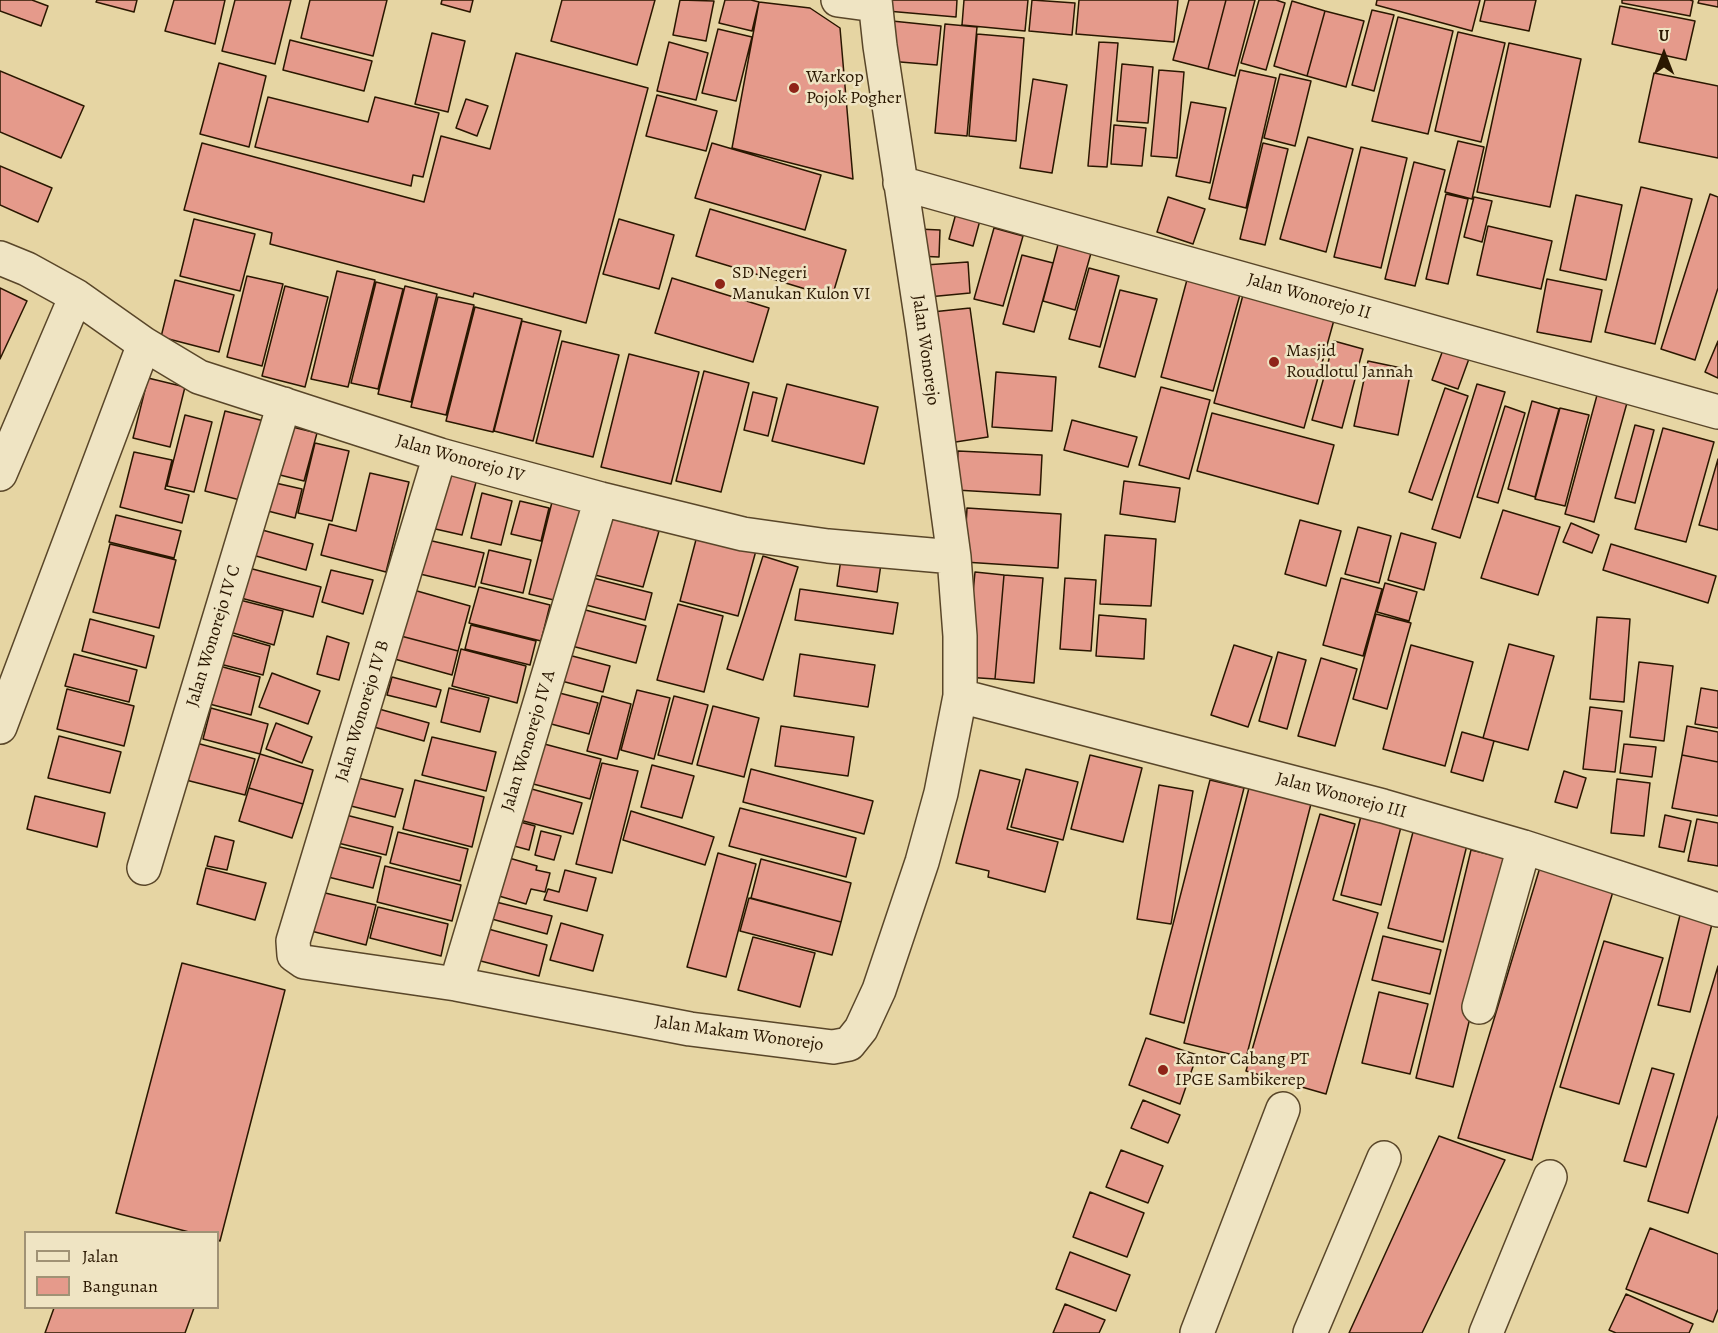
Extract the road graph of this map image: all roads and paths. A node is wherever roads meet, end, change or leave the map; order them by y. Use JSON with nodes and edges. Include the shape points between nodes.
{"nodes":[{"id":1,"x":838,"y":0,"type":"edge"},
{"id":2,"x":874,"y":2,"type":"edge"},
{"id":3,"x":900,"y":183,"type":"junction"},
{"id":4,"x":0,"y":258,"type":"edge"},
{"id":5,"x":76,"y":296,"type":"junction"},
{"id":6,"x":144,"y":344,"type":"junction"},
{"id":7,"x":284,"y":404,"type":"junction"},
{"id":8,"x":1718,"y":412,"type":"edge"},
{"id":9,"x":440,"y":455,"type":"junction"},
{"id":10,"x":0,"y":474,"type":"edge"},
{"id":11,"x":601,"y":499,"type":"junction"},
{"id":12,"x":954,"y":557,"type":"junction"},
{"id":13,"x":960,"y":696,"type":"junction"},
{"id":14,"x":0,"y":727,"type":"edge"},
{"id":15,"x":1524,"y":846,"type":"junction"},
{"id":16,"x":144,"y":868,"type":"dead end"},
{"id":17,"x":1718,"y":910,"type":"edge"},
{"id":18,"x":304,"y":962,"type":"joint"},
{"id":19,"x":456,"y":984,"type":"junction"},
{"id":20,"x":1479,"y":1008,"type":"dead end"},
{"id":21,"x":1283,"y":1109,"type":"dead end"},
{"id":22,"x":1384,"y":1158,"type":"dead end"},
{"id":23,"x":1550,"y":1177,"type":"dead end"},
{"id":24,"x":1197,"y":1333,"type":"edge"},
{"id":25,"x":1310,"y":1333,"type":"edge"},
{"id":26,"x":1486,"y":1333,"type":"edge"}],
"edges":[{"from":1,"to":2,"type":"street","name":"Jalan Wonorejo"},
{"from":2,"to":3,"type":"street","name":"Jalan Wonorejo"},
{"from":3,"to":8,"type":"street","name":"Jalan Wonorejo II"},
{"from":3,"to":12,"type":"street","name":"Jalan Wonorejo"},
{"from":4,"to":5,"type":"street","name":"Jalan Wonorejo IV"},
{"from":5,"to":6,"type":"street","name":"Jalan Wonorejo IV"},
{"from":5,"to":10,"type":"street"},
{"from":6,"to":7,"type":"street","name":"Jalan Wonorejo IV","via":[[199,376]]},
{"from":6,"to":14,"type":"street"},
{"from":7,"to":9,"type":"street","name":"Jalan Wonorejo IV"},
{"from":7,"to":16,"type":"street","name":"Jalan Wonorejo IV C"},
{"from":9,"to":11,"type":"street","name":"Jalan Wonorejo IV"},
{"from":9,"to":18,"type":"street","name":"Jalan Wonorejo IV B","via":[[293,941],[294,955]]},
{"from":11,"to":12,"type":"street","name":"Jalan Wonorejo IV","via":[[743,534]]},
{"from":11,"to":19,"type":"street","name":"Jalan Wonorejo IV A"},
{"from":12,"to":13,"type":"street","name":"Jalan Wonorejo"},
{"from":13,"to":15,"type":"street","name":"Jalan Wonorejo III"},
{"from":13,"to":19,"type":"street","name":"Jalan Makam Wonorejo","via":[[941,793],[922,861],[879,990],[861,1029],[849,1044],[833,1047],[690,1029]]},
{"from":15,"to":17,"type":"street","name":"Jalan Wonorejo III"},
{"from":15,"to":20,"type":"street"},
{"from":18,"to":19,"type":"street","name":"Jalan Makam Wonorejo"},
{"from":21,"to":24,"type":"street"},
{"from":22,"to":25,"type":"street"},
{"from":23,"to":26,"type":"street"}]}
